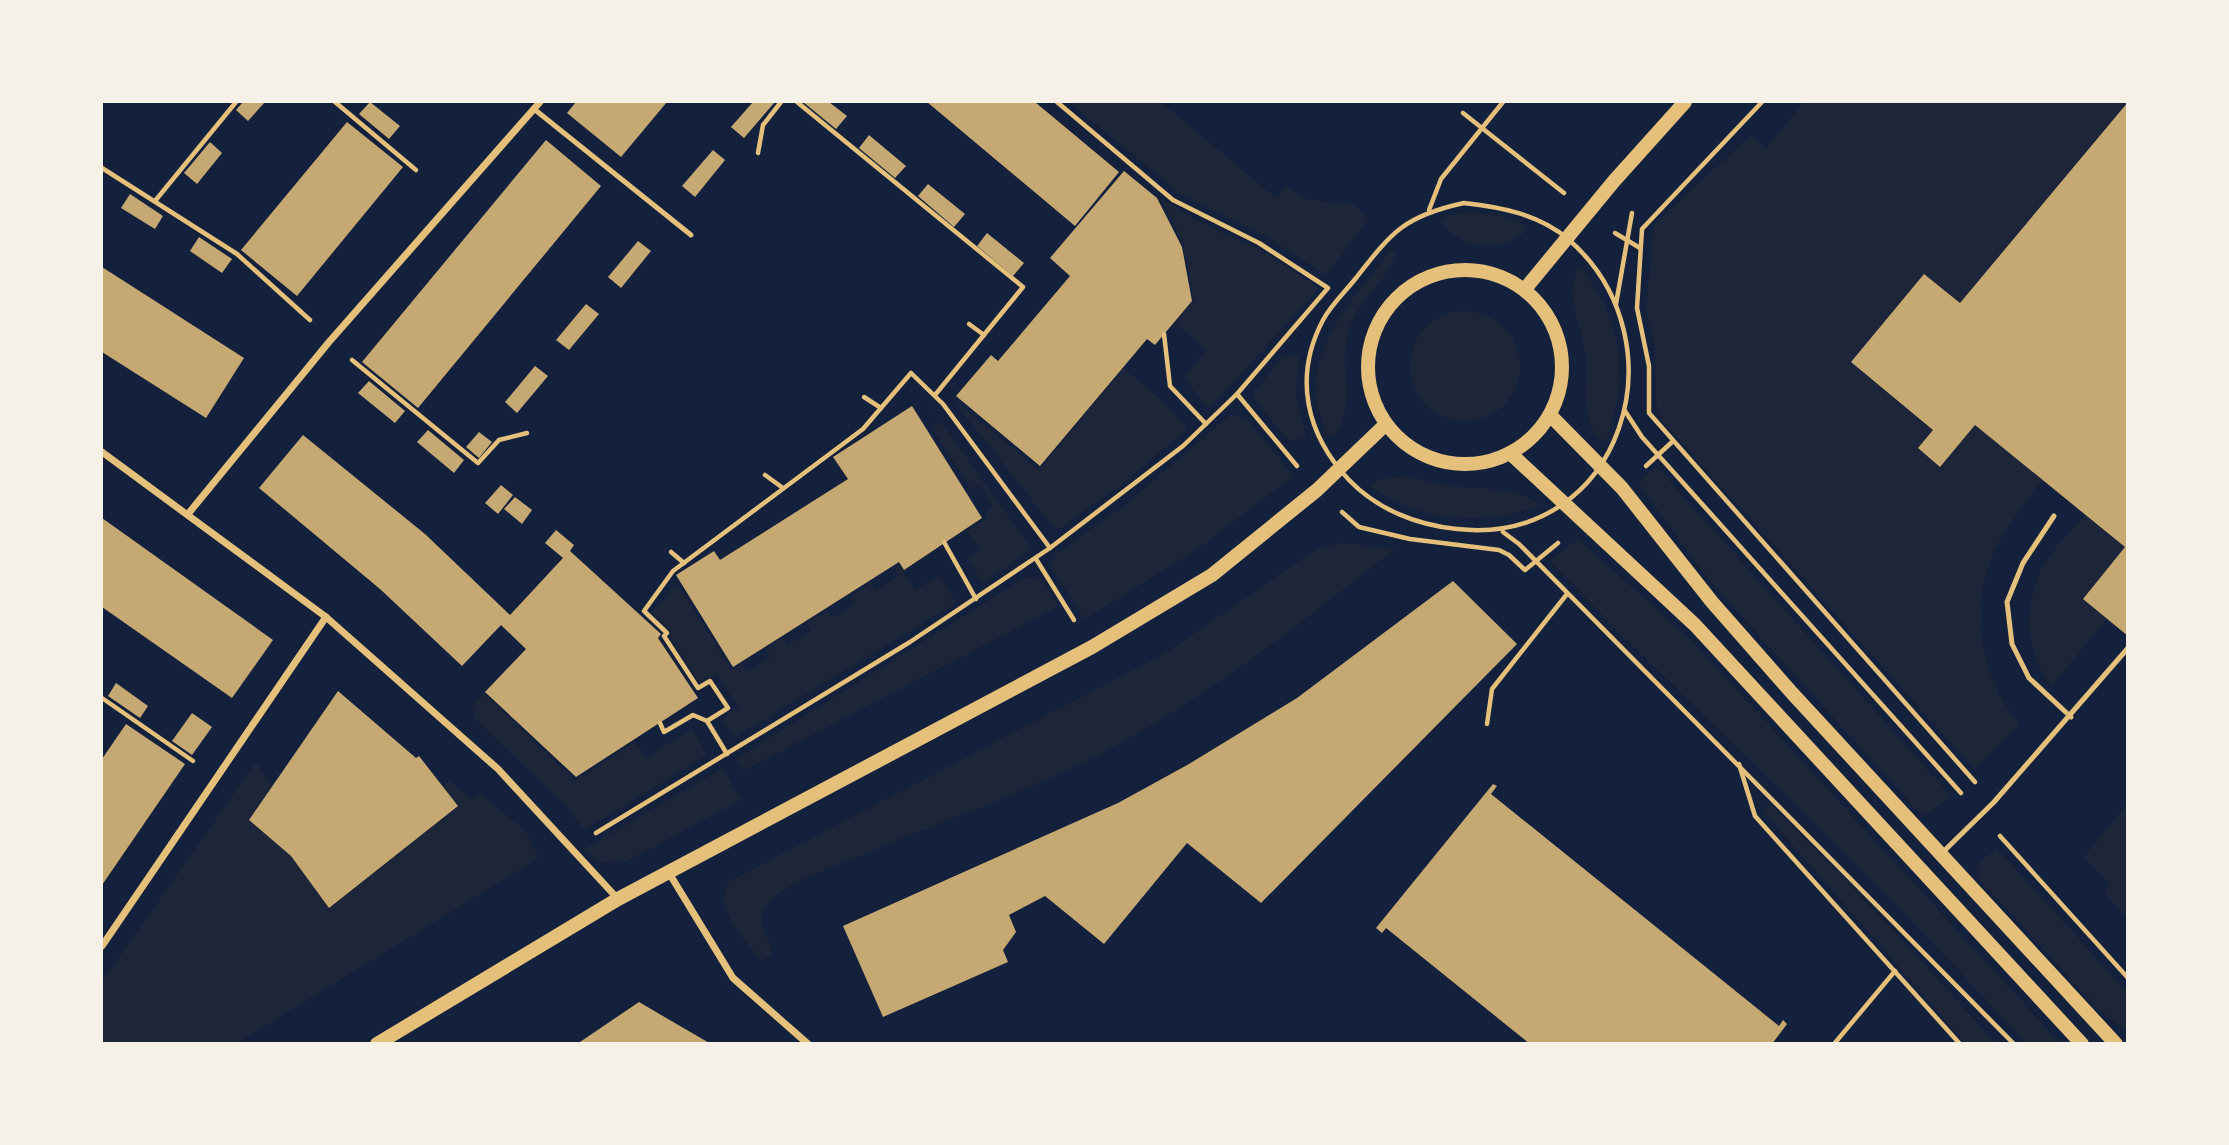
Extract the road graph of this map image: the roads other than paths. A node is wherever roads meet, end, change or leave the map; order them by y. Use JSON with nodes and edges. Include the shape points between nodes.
{"nodes":[{"id":1,"x":540,"y":102,"type":"edge"},
{"id":2,"x":1685,"y":102,"type":"edge"},
{"id":3,"x":534,"y":110,"type":"junction"},
{"id":4,"x":691,"y":235,"type":"dead end"},
{"id":5,"x":1525,"y":289,"type":"junction"},
{"id":6,"x":1550,"y":415,"type":"junction"},
{"id":7,"x":1386,"y":424,"type":"junction"},
{"id":8,"x":102,"y":452,"type":"edge"},
{"id":9,"x":1510,"y":453,"type":"junction"},
{"id":10,"x":188,"y":514,"type":"junction"},
{"id":11,"x":2054,"y":516,"type":"dead end"},
{"id":12,"x":326,"y":617,"type":"junction"},
{"id":13,"x":2127,"y":648,"type":"edge"},
{"id":14,"x":2071,"y":717,"type":"junction"},
{"id":15,"x":1941,"y":854,"type":"junction"},
{"id":16,"x":668,"y":872,"type":"junction"},
{"id":17,"x":618,"y":899,"type":"junction"},
{"id":18,"x":102,"y":946,"type":"edge"},
{"id":19,"x":377,"y":1044,"type":"edge"},
{"id":20,"x":808,"y":1044,"type":"edge"},
{"id":21,"x":2082,"y":1044,"type":"edge"},
{"id":22,"x":2116,"y":1044,"type":"edge"}],
"edges":[{"from":1,"to":3,"type":"street"},
{"from":2,"to":5,"type":"main road"},
{"from":3,"to":4,"type":"lane"},
{"from":3,"to":10,"type":"street","via":[[329,342]]},
{"from":5,"to":6,"type":"main road","via":[[1544,309],[1557,334],[1562,361],[1560,389]]},
{"from":5,"to":7,"type":"main road","via":[[1474,269],[1446,271],[1419,280],[1397,297],[1380,319],[1369,345],[1372,400]]},
{"from":6,"to":9,"type":"main road","via":[[1533,437]]},
{"from":6,"to":15,"type":"main road","via":[[1601,464],[1712,602]]},
{"from":7,"to":9,"type":"main road","via":[[1405,444],[1429,458],[1456,464],[1484,463]]},
{"from":7,"to":16,"type":"main road","via":[[1317,490],[1212,575],[1092,647]]},
{"from":8,"to":10,"type":"street"},
{"from":9,"to":21,"type":"main road","via":[[1695,625]]},
{"from":10,"to":12,"type":"street"},
{"from":11,"to":14,"type":"lane","via":[[2023,563],[2007,602],[2011,644],[2029,678]]},
{"from":12,"to":17,"type":"street","via":[[498,769]]},
{"from":12,"to":18,"type":"street"},
{"from":13,"to":14,"type":"lane"},
{"from":14,"to":15,"type":"lane"},
{"from":15,"to":22,"type":"main road"},
{"from":16,"to":17,"type":"main road"},
{"from":16,"to":20,"type":"street","via":[[733,978]]},
{"from":17,"to":19,"type":"main road"}]}
